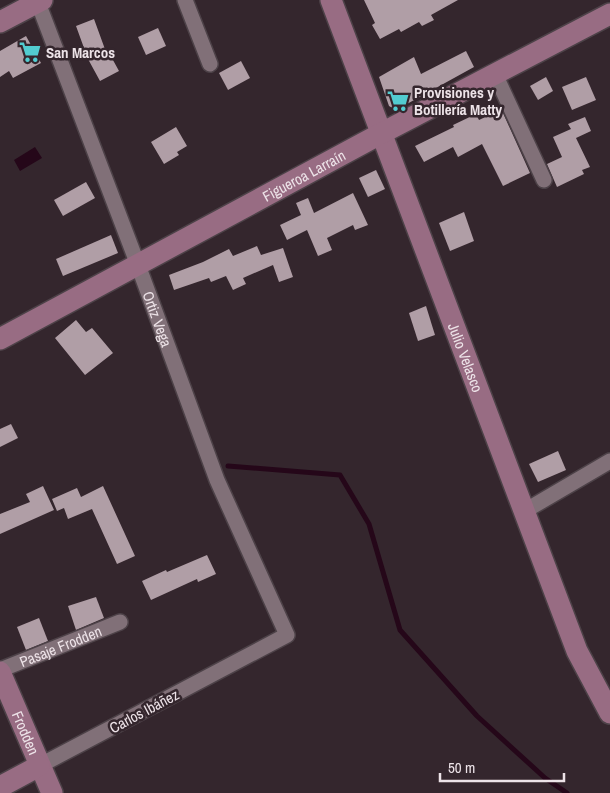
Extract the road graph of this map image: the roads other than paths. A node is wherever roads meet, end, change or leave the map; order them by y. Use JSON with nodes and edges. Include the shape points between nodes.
{"nodes":[{"id":1,"x":185,"y":0,"type":"edge"},
{"id":2,"x":331,"y":0,"type":"edge"},
{"id":3,"x":39,"y":1,"type":"edge"},
{"id":4,"x":610,"y":14,"type":"edge"},
{"id":5,"x":0,"y":22,"type":"edge"},
{"id":6,"x":210,"y":64,"type":"dead end"},
{"id":7,"x":495,"y":74,"type":"junction"},
{"id":8,"x":382,"y":134,"type":"junction"},
{"id":9,"x":544,"y":180,"type":"dead end"},
{"id":10,"x":138,"y":265,"type":"junction"},
{"id":11,"x":0,"y":339,"type":"edge"},
{"id":12,"x":610,"y":461,"type":"edge"},
{"id":13,"x":523,"y":512,"type":"junction"},
{"id":14,"x":120,"y":622,"type":"dead end"},
{"id":15,"x":287,"y":634,"type":"joint"},
{"id":16,"x":1,"y":675,"type":"edge"},
{"id":17,"x":610,"y":713,"type":"edge"},
{"id":18,"x":39,"y":766,"type":"junction"},
{"id":19,"x":0,"y":787,"type":"edge"},
{"id":20,"x":52,"y":793,"type":"edge"}],
"edges":[{"from":1,"to":6,"type":"street"},
{"from":2,"to":8,"type":"main road","name":"Julio Velasco"},
{"from":3,"to":5,"type":"main road"},
{"from":3,"to":10,"type":"street","name":"Ortiz Vega"},
{"from":4,"to":7,"type":"main road","name":"Figueroa Larraín"},
{"from":7,"to":8,"type":"main road","name":"Figueroa Larraín"},
{"from":7,"to":9,"type":"street"},
{"from":8,"to":10,"type":"main road","name":"Figueroa Larraín"},
{"from":8,"to":13,"type":"main road","name":"Julio Velasco"},
{"from":10,"to":11,"type":"main road","name":"Figueroa Larraín"},
{"from":10,"to":15,"type":"street","name":"Ortiz Vega","via":[[217,480]]},
{"from":12,"to":13,"type":"street"},
{"from":13,"to":17,"type":"main road","name":"Julio Velasco","via":[[577,651]]},
{"from":14,"to":16,"type":"street","name":"Pasaje Frodden"},
{"from":15,"to":18,"type":"street","name":"Carlos Ibáñez"},
{"from":16,"to":18,"type":"main road","name":"Frodden"},
{"from":18,"to":19,"type":"main road","name":"Carlos Ibáñez"},
{"from":18,"to":20,"type":"main road","name":"Frodden"}]}
